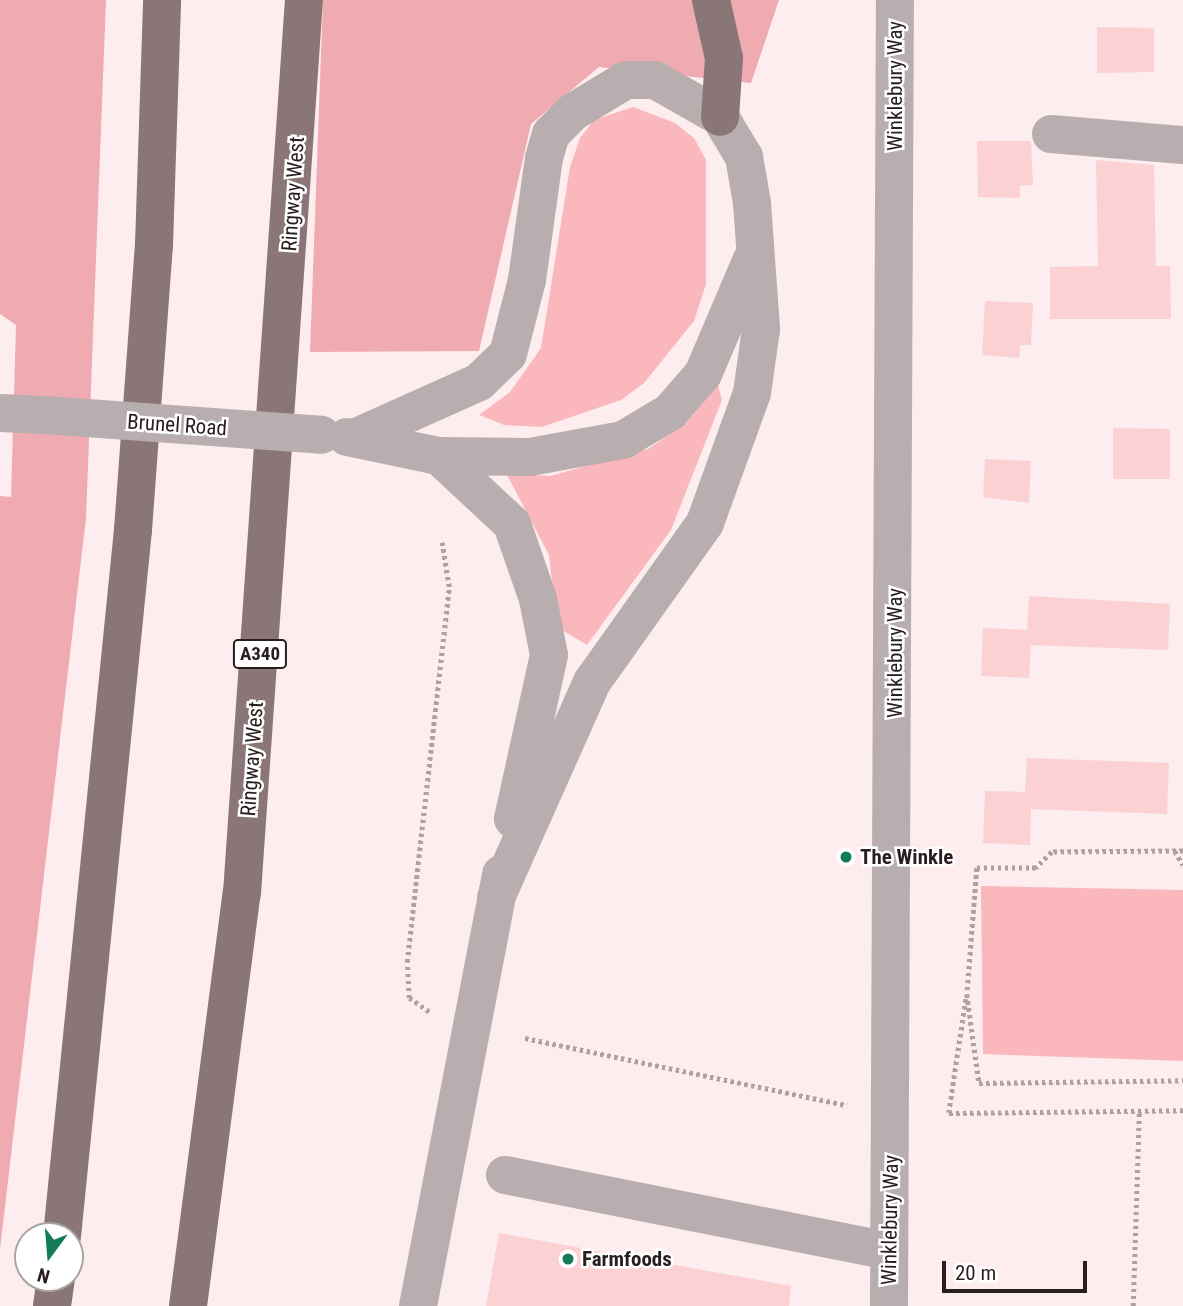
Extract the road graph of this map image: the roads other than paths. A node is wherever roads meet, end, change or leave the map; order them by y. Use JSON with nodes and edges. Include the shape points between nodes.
{"nodes":[{"id":1,"x":162,"y":0,"type":"edge"},
{"id":2,"x":304,"y":0,"type":"edge"},
{"id":3,"x":711,"y":0,"type":"edge"},
{"id":4,"x":895,"y":0,"type":"edge"},
{"id":5,"x":720,"y":117,"type":"junction"},
{"id":6,"x":1051,"y":134,"type":"dead end"},
{"id":7,"x":1183,"y":145,"type":"edge"},
{"id":8,"x":757,"y":247,"type":"junction"},
{"id":9,"x":0,"y":413,"type":"edge"},
{"id":10,"x":338,"y":437,"type":"junction"},
{"id":11,"x":439,"y":456,"type":"junction"},
{"id":12,"x":496,"y":898,"type":"junction"},
{"id":13,"x":505,"y":1175,"type":"dead end"},
{"id":14,"x":63,"y":1222,"type":"edge"},
{"id":15,"x":889,"y":1251,"type":"junction"},
{"id":16,"x":188,"y":1306,"type":"edge"},
{"id":17,"x":418,"y":1306,"type":"edge"},
{"id":18,"x":888,"y":1306,"type":"edge"}],
"edges":[{"from":1,"to":14,"type":"main road","via":[[154,245],[132,543]]},
{"from":2,"to":16,"type":"main road","name":"Ringway West","number":"A340","via":[[242,893]]},
{"from":3,"to":5,"type":"main road","via":[[724,58]]},
{"from":4,"to":15,"type":"street","name":"Winklebury Way"},
{"from":5,"to":8,"type":"street","via":[[744,157]]},
{"from":5,"to":10,"type":"street","name":"Brunel Road","via":[[681,89],[626,80],[573,112],[551,134],[515,337],[493,372],[452,394]]},
{"from":6,"to":7,"type":"street"},
{"from":8,"to":11,"type":"street","name":"Brunel Road","via":[[703,373],[654,423],[573,453]]},
{"from":8,"to":12,"type":"street","via":[[761,329],[752,393],[705,523],[592,682]]},
{"from":9,"to":10,"type":"street","name":"Brunel Road","bridge":true},
{"from":10,"to":11,"type":"street","name":"Brunel Road"},
{"from":11,"to":12,"type":"street","via":[[512,524],[548,655]]},
{"from":12,"to":17,"type":"street"},
{"from":13,"to":15,"type":"street"},
{"from":15,"to":18,"type":"street","name":"Winklebury Way"}]}
